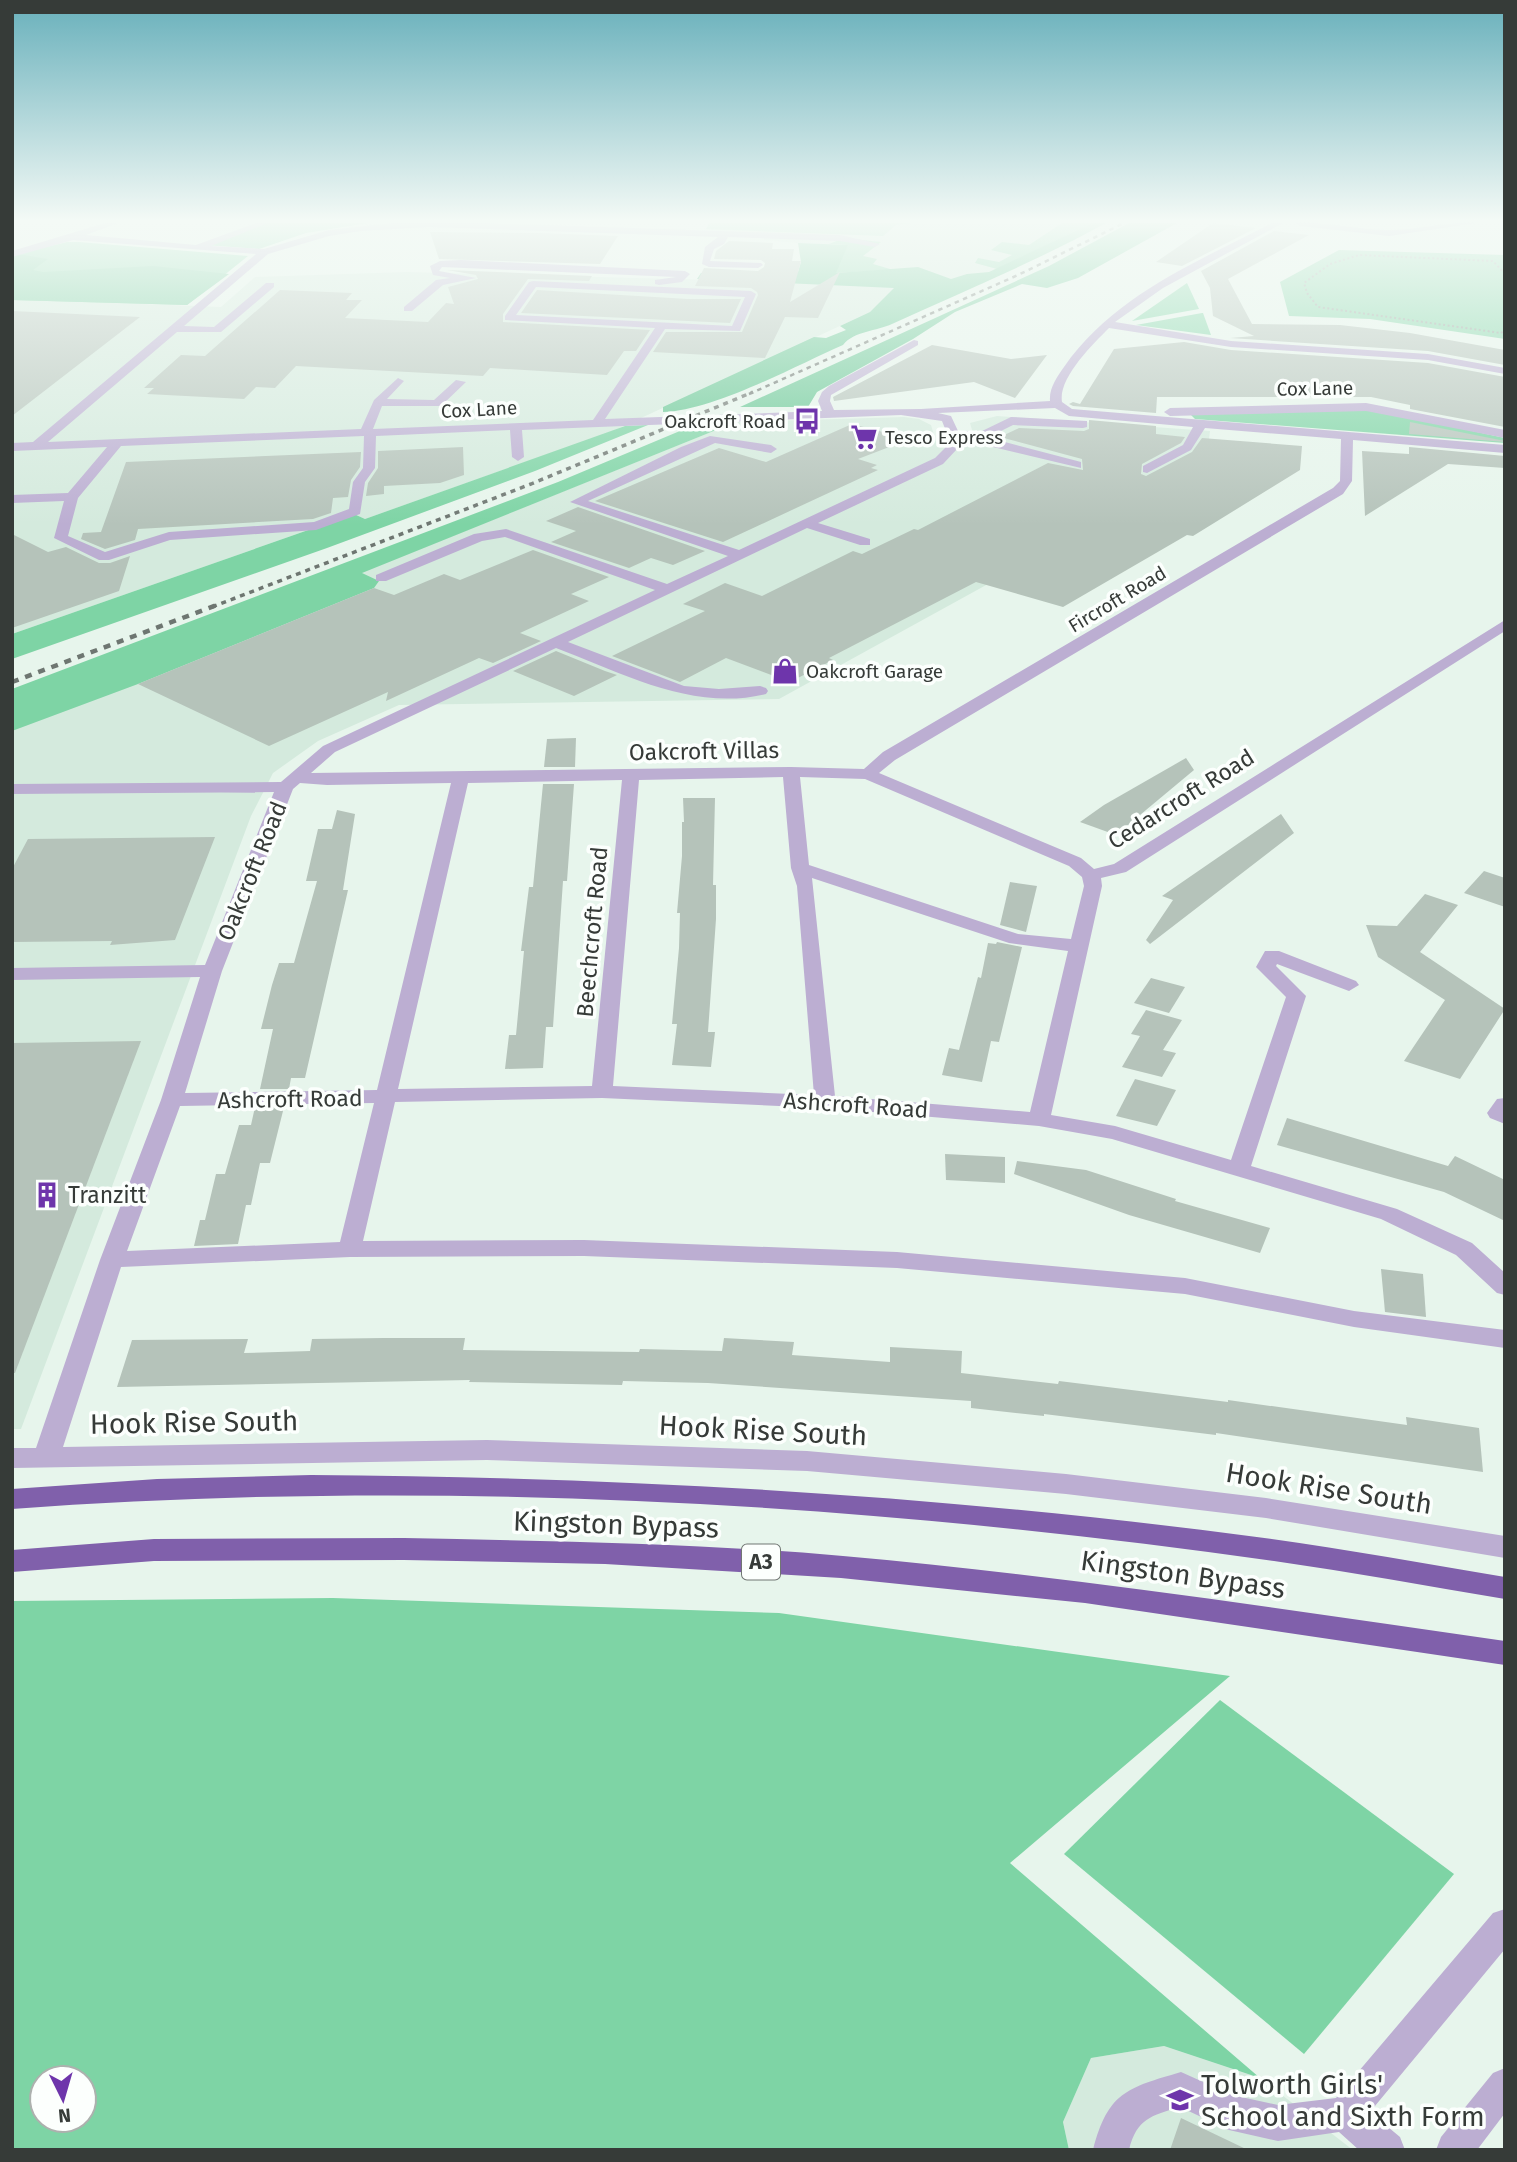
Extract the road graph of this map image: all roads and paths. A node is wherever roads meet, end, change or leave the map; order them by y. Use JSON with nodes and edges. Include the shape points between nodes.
{"nodes":[{"id":1,"x":179,"y":324,"type":"edge"},
{"id":2,"x":223,"y":324,"type":"edge"},
{"id":3,"x":622,"y":324,"type":"edge"},
{"id":4,"x":738,"y":324,"type":"edge"},
{"id":5,"x":1106,"y":324,"type":"joint"},
{"id":6,"x":1437,"y":324,"type":"edge"},
{"id":7,"x":662,"y":326,"type":"junction"},
{"id":8,"x":173,"y":329,"type":"junction"},
{"id":9,"x":1505,"y":330,"type":"edge"},
{"id":10,"x":915,"y":343,"type":"dead end"},
{"id":11,"x":1505,"y":370,"type":"edge"},
{"id":12,"x":398,"y":382,"type":"dead end"},
{"id":13,"x":460,"y":382,"type":"dead end"},
{"id":14,"x":378,"y":402,"type":"junction"},
{"id":15,"x":1060,"y":407,"type":"junction"},
{"id":16,"x":991,"y":409,"type":"junction"},
{"id":17,"x":920,"y":412,"type":"junction"},
{"id":18,"x":829,"y":413,"type":"junction"},
{"id":19,"x":1083,"y":414,"type":"junction"},
{"id":20,"x":941,"y":417,"type":"junction"},
{"id":21,"x":1124,"y":418,"type":"junction"},
{"id":22,"x":597,"y":423,"type":"junction"},
{"id":23,"x":1200,"y":424,"type":"junction"},
{"id":24,"x":516,"y":426,"type":"junction"},
{"id":25,"x":368,"y":433,"type":"junction"},
{"id":26,"x":1505,"y":434,"type":"edge"},
{"id":27,"x":952,"y":435,"type":"junction"},
{"id":28,"x":984,"y":435,"type":"junction"},
{"id":29,"x":1347,"y":436,"type":"junction"},
{"id":30,"x":1196,"y":439,"type":"junction"},
{"id":31,"x":116,"y":444,"type":"junction"},
{"id":32,"x":12,"y":447,"type":"edge"},
{"id":33,"x":35,"y":447,"type":"junction"},
{"id":34,"x":771,"y":449,"type":"dead end"},
{"id":35,"x":1505,"y":449,"type":"edge"},
{"id":36,"x":518,"y":457,"type":"dead end"},
{"id":37,"x":1077,"y":464,"type":"dead end"},
{"id":38,"x":1147,"y":469,"type":"dead end"},
{"id":39,"x":72,"y":497,"type":"junction"},
{"id":40,"x":12,"y":499,"type":"edge"},
{"id":41,"x":806,"y":524,"type":"junction"},
{"id":42,"x":865,"y":542,"type":"dead end"},
{"id":43,"x":740,"y":555,"type":"junction"},
{"id":44,"x":381,"y":578,"type":"dead end"},
{"id":45,"x":667,"y":589,"type":"junction"},
{"id":46,"x":1505,"y":624,"type":"edge"},
{"id":47,"x":555,"y":642,"type":"junction"},
{"id":48,"x":760,"y":691,"type":"dead end"},
{"id":49,"x":791,"y":772,"type":"junction"},
{"id":50,"x":868,"y":774,"type":"junction"},
{"id":51,"x":631,"y":775,"type":"junction"},
{"id":52,"x":461,"y":777,"type":"junction"},
{"id":53,"x":290,"y":782,"type":"junction"},
{"id":54,"x":12,"y":789,"type":"edge"},
{"id":55,"x":800,"y":867,"type":"junction"},
{"id":56,"x":1091,"y":875,"type":"junction"},
{"id":57,"x":1078,"y":946,"type":"junction"},
{"id":58,"x":212,"y":971,"type":"junction"},
{"id":59,"x":12,"y":974,"type":"edge"},
{"id":60,"x":1349,"y":985,"type":"dead end"},
{"id":61,"x":602,"y":1092,"type":"junction"},
{"id":62,"x":386,"y":1097,"type":"junction"},
{"id":63,"x":173,"y":1100,"type":"junction"},
{"id":64,"x":825,"y":1102,"type":"junction"},
{"id":65,"x":1505,"y":1104,"type":"edge"},
{"id":66,"x":1505,"y":1117,"type":"edge"},
{"id":67,"x":1039,"y":1119,"type":"junction"},
{"id":68,"x":1239,"y":1169,"type":"junction"},
{"id":69,"x":350,"y":1250,"type":"junction"},
{"id":70,"x":112,"y":1260,"type":"junction"},
{"id":71,"x":1505,"y":1287,"type":"edge"},
{"id":72,"x":1505,"y":1339,"type":"edge"},
{"id":73,"x":47,"y":1455,"type":"junction"},
{"id":74,"x":12,"y":1458,"type":"edge"},
{"id":75,"x":12,"y":1499,"type":"edge"},
{"id":76,"x":1505,"y":1547,"type":"edge"},
{"id":77,"x":12,"y":1562,"type":"edge"},
{"id":78,"x":1505,"y":1588,"type":"edge"},
{"id":79,"x":1505,"y":1653,"type":"edge"},
{"id":80,"x":1505,"y":1924,"type":"edge"},
{"id":81,"x":1505,"y":2085,"type":"edge"},
{"id":82,"x":1345,"y":2114,"type":"junction"},
{"id":83,"x":1111,"y":2150,"type":"edge"},
{"id":84,"x":1387,"y":2150,"type":"edge"},
{"id":85,"x":1454,"y":2150,"type":"edge"}],
"edges":[{"from":1,"to":8,"type":"street"},
{"from":2,"to":8,"type":"street","via":[[216,330]]},
{"from":3,"to":7,"type":"street"},
{"from":4,"to":7,"type":"street","via":[[736,329]]},
{"from":5,"to":11,"type":"street","via":[[1231,344],[1378,352]]},
{"from":5,"to":15,"type":"street","via":[[1074,358],[1055,393]]},
{"from":6,"to":9,"type":"path"},
{"from":7,"to":22,"type":"street"},
{"from":8,"to":33,"type":"street"},
{"from":10,"to":18,"type":"street","via":[[833,388],[824,401]]},
{"from":12,"to":14,"type":"street"},
{"from":13,"to":14,"type":"street","via":[[437,404]]},
{"from":14,"to":25,"type":"street","via":[[368,416]]},
{"from":15,"to":16,"type":"street","name":"Cox Lane"},
{"from":15,"to":19,"type":"street","name":"Cox Lane"},
{"from":16,"to":17,"type":"street"},
{"from":16,"to":19,"type":"street"},
{"from":16,"to":20,"type":"street","name":"Cox Lane"},
{"from":17,"to":18,"type":"street","name":"Cox Lane"},
{"from":17,"to":20,"type":"street","name":"Cox Lane"},
{"from":18,"to":22,"type":"street","name":"Cox Lane"},
{"from":19,"to":21,"type":"street","name":"Cox Lane"},
{"from":20,"to":27,"type":"street"},
{"from":21,"to":23,"type":"street","name":"Cox Lane"},
{"from":21,"to":26,"type":"street","name":"Cox Lane","via":[[1202,409],[1366,407]]},
{"from":22,"to":24,"type":"street","name":"Cox Lane"},
{"from":23,"to":29,"type":"street","name":"Cox Lane"},
{"from":23,"to":30,"type":"street"},
{"from":24,"to":25,"type":"street","name":"Cox Lane"},
{"from":24,"to":36,"type":"street"},
{"from":25,"to":31,"type":"street","name":"Cox Lane"},
{"from":25,"to":39,"type":"street","via":[[369,468],[359,482],[355,511],[316,526],[169,537],[104,557],[61,538]]},
{"from":27,"to":28,"type":"street"},
{"from":27,"to":41,"type":"street","name":"Oakcroft Road","via":[[952,448],[939,461]]},
{"from":28,"to":30,"type":"street","via":[[1011,421],[1025,420],[1132,428]]},
{"from":28,"to":37,"type":"street","via":[[997,444]]},
{"from":29,"to":35,"type":"street","name":"Cox Lane"},
{"from":29,"to":50,"type":"street","name":"Fircroft Road","via":[[1346,481],[1338,491],[889,756]]},
{"from":30,"to":38,"type":"street","via":[[1190,447]]},
{"from":31,"to":33,"type":"street","name":"Cox Lane"},
{"from":31,"to":39,"type":"street"},
{"from":32,"to":33,"type":"street","name":"Cox Lane"},
{"from":34,"to":43,"type":"street","via":[[714,439],[577,502]]},
{"from":39,"to":40,"type":"street"},
{"from":41,"to":42,"type":"street"},
{"from":41,"to":43,"type":"street","name":"Oakcroft Road"},
{"from":43,"to":45,"type":"street","name":"Oakcroft Road"},
{"from":44,"to":45,"type":"street","via":[[479,537],[506,533]]},
{"from":45,"to":47,"type":"street","name":"Oakcroft Road"},
{"from":46,"to":56,"type":"street","name":"Cedarcroft Road","via":[[1120,868]]},
{"from":47,"to":48,"type":"street","via":[[681,690],[719,694]]},
{"from":47,"to":53,"type":"street","name":"Oakcroft Road","via":[[329,749]]},
{"from":49,"to":50,"type":"street","name":"Oakcroft Villas"},
{"from":49,"to":51,"type":"street","name":"Oakcroft Villas"},
{"from":49,"to":55,"type":"street"},
{"from":50,"to":56,"type":"street","name":"Oakcroft Villas","via":[[1075,862]]},
{"from":51,"to":52,"type":"street","name":"Oakcroft Villas"},
{"from":51,"to":61,"type":"street","name":"Beechcroft Road"},
{"from":52,"to":53,"type":"street","name":"Oakcroft Villas"},
{"from":52,"to":62,"type":"street"},
{"from":53,"to":54,"type":"street","name":"Oakcroft Villas"},
{"from":53,"to":58,"type":"street","name":"Oakcroft Road"},
{"from":55,"to":57,"type":"street","via":[[1016,939]]},
{"from":55,"to":64,"type":"street","via":[[806,886]]},
{"from":56,"to":57,"type":"street","name":"Cedarcroft Road","via":[[1094,886]]},
{"from":57,"to":67,"type":"street","name":"Cedarcroft Road"},
{"from":58,"to":59,"type":"street"},
{"from":58,"to":63,"type":"street","name":"Oakcroft Road"},
{"from":60,"to":68,"type":"street","via":[[1272,955],[1266,967],[1296,996]]},
{"from":61,"to":62,"type":"street","name":"Ashcroft Road"},
{"from":61,"to":64,"type":"street","name":"Ashcroft Road"},
{"from":62,"to":63,"type":"street","name":"Ashcroft Road"},
{"from":62,"to":69,"type":"street"},
{"from":63,"to":70,"type":"street","name":"Oakcroft Road"},
{"from":64,"to":67,"type":"street","name":"Ashcroft Road"},
{"from":65,"to":66,"type":"street","via":[[1498,1113]]},
{"from":67,"to":68,"type":"street","name":"Ashcroft Road","via":[[1115,1133]]},
{"from":68,"to":71,"type":"street","name":"Ashcroft Road","via":[[1389,1214],[1464,1249]]},
{"from":69,"to":70,"type":"street"},
{"from":69,"to":72,"type":"street","via":[[584,1248],[925,1262],[1185,1286],[1354,1319]]},
{"from":70,"to":73,"type":"street","name":"Oakcroft Road"},
{"from":73,"to":74,"type":"street","name":"Hook Rise South"},
{"from":73,"to":76,"type":"street","name":"Hook Rise South","via":[[487,1451],[807,1461],[1066,1484],[1266,1508]]},
{"from":75,"to":78,"type":"highway","name":"Kingston Bypass","via":[[177,1488],[491,1486],[723,1498],[997,1518],[1247,1546]]},
{"from":77,"to":79,"type":"highway","name":"Kingston Bypass","number":"A3","via":[[154,1550],[404,1549],[605,1553],[841,1567],[1086,1592]]},
{"from":80,"to":82,"type":"street"},
{"from":81,"to":85,"type":"street"},
{"from":82,"to":83,"type":"street","via":[[1278,2123],[1229,2112],[1181,2089],[1135,2104],[1116,2125]]},
{"from":82,"to":84,"type":"street"}]}
